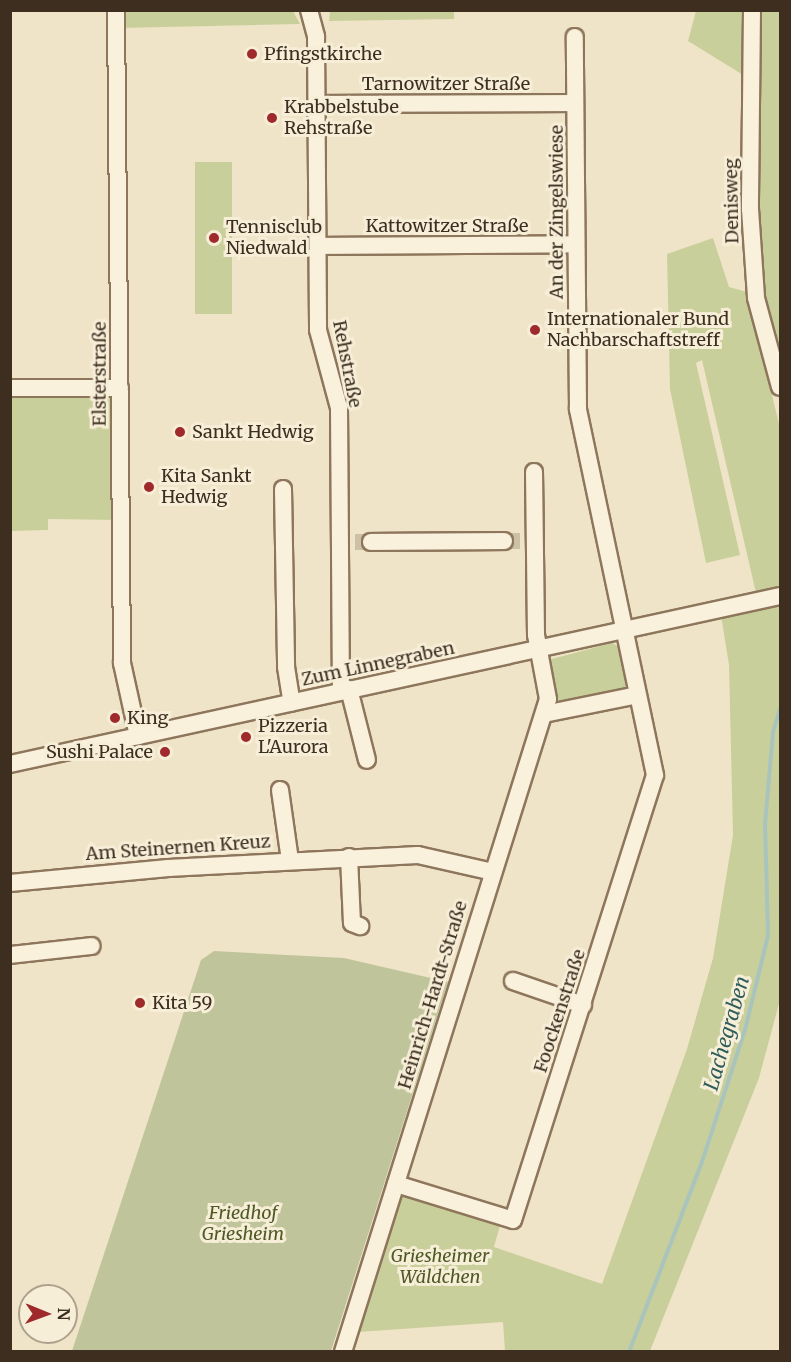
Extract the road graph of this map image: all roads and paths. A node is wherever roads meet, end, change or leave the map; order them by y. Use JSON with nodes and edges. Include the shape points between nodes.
{"nodes":[{"id":1,"x":116,"y":10,"type":"edge"},
{"id":2,"x":309,"y":10,"type":"edge"},
{"id":3,"x":752,"y":10,"type":"edge"},
{"id":4,"x":575,"y":37,"type":"dead end"},
{"id":5,"x":317,"y":104,"type":"junction"},
{"id":6,"x":575,"y":104,"type":"junction"},
{"id":7,"x":576,"y":244,"type":"junction"},
{"id":8,"x":318,"y":246,"type":"junction"},
{"id":9,"x":780,"y":387,"type":"edge"},
{"id":10,"x":10,"y":388,"type":"edge"},
{"id":11,"x":120,"y":388,"type":"junction"},
{"id":12,"x":534,"y":471,"type":"dead end"},
{"id":13,"x":283,"y":489,"type":"dead end"},
{"id":14,"x":504,"y":541,"type":"tunnel mouth"},
{"id":15,"x":355,"y":542,"type":"junction"},
{"id":16,"x":780,"y":596,"type":"edge"},
{"id":17,"x":625,"y":633,"type":"junction"},
{"id":18,"x":538,"y":650,"type":"junction"},
{"id":19,"x":345,"y":690,"type":"junction"},
{"id":20,"x":638,"y":695,"type":"junction"},
{"id":21,"x":292,"y":703,"type":"junction"},
{"id":22,"x":544,"y":714,"type":"junction"},
{"id":23,"x":138,"y":736,"type":"junction"},
{"id":24,"x":367,"y":760,"type":"dead end"},
{"id":25,"x":10,"y":764,"type":"edge"},
{"id":26,"x":280,"y":790,"type":"dead end"},
{"id":27,"x":349,"y":857,"type":"junction"},
{"id":28,"x":290,"y":860,"type":"junction"},
{"id":29,"x":493,"y":872,"type":"junction"},
{"id":30,"x":10,"y":883,"type":"edge"},
{"id":31,"x":360,"y":926,"type":"dead end"},
{"id":32,"x":92,"y":946,"type":"dead end"},
{"id":33,"x":10,"y":955,"type":"edge"},
{"id":34,"x":513,"y":981,"type":"dead end"},
{"id":35,"x":583,"y":1005,"type":"junction"},
{"id":36,"x":396,"y":1184,"type":"junction"},
{"id":37,"x":343,"y":1352,"type":"edge"}],
"edges":[{"from":1,"to":11,"type":"street","name":"Elsterstraße"},
{"from":2,"to":5,"type":"street","name":"Rehstraße","via":[[316,37]]},
{"from":3,"to":9,"type":"street","name":"Denisweg","via":[[750,209],[756,298]]},
{"from":4,"to":6,"type":"street","name":"An der Zingelswiese"},
{"from":5,"to":6,"type":"street","name":"Tarnowitzer Straße"},
{"from":5,"to":8,"type":"street","name":"Rehstraße"},
{"from":6,"to":7,"type":"street","name":"An der Zingelswiese"},
{"from":7,"to":8,"type":"street","name":"Kattowitzer Straße"},
{"from":7,"to":17,"type":"street","name":"An der Zingelswiese","via":[[578,409]]},
{"from":8,"to":15,"type":"street","name":"Rehstraße","via":[[318,330],[339,408]]},
{"from":10,"to":11,"type":"street"},
{"from":11,"to":23,"type":"street","name":"Elsterstraße","via":[[122,663]]},
{"from":12,"to":18,"type":"street","name":"Heinrich-Hardt-Straße","via":[[528,541]]},
{"from":13,"to":21,"type":"street","via":[[286,667]]},
{"from":14,"to":15,"type":"street"},
{"from":15,"to":19,"type":"street","name":"Rehstraße"},
{"from":16,"to":17,"type":"street","name":"Zum Linnegraben"},
{"from":17,"to":18,"type":"street","name":"Zum Linnegraben"},
{"from":17,"to":20,"type":"street","name":"Foockenstraße"},
{"from":18,"to":19,"type":"street","name":"Zum Linnegraben"},
{"from":18,"to":22,"type":"street","name":"Heinrich-Hardt-Straße","via":[[548,699]]},
{"from":19,"to":21,"type":"street","name":"Zum Linnegraben"},
{"from":19,"to":24,"type":"street","name":"Rehstraße"},
{"from":20,"to":22,"type":"street"},
{"from":20,"to":35,"type":"street","name":"Foockenstraße","via":[[654,775]]},
{"from":21,"to":23,"type":"street","name":"Zum Linnegraben"},
{"from":22,"to":29,"type":"street","name":"Heinrich-Hardt-Straße"},
{"from":23,"to":25,"type":"street","name":"Zum Linnegraben"},
{"from":26,"to":28,"type":"street"},
{"from":27,"to":28,"type":"street","name":"Am Steinernen Kreuz"},
{"from":27,"to":29,"type":"street","name":"Am Steinernen Kreuz","via":[[418,855]]},
{"from":27,"to":31,"type":"street","via":[[352,923]]},
{"from":28,"to":30,"type":"street","name":"Am Steinernen Kreuz"},
{"from":29,"to":36,"type":"street","name":"Heinrich-Hardt-Straße"},
{"from":32,"to":33,"type":"street"},
{"from":34,"to":35,"type":"street"},
{"from":35,"to":36,"type":"street","name":"Foockenstraße","via":[[513,1220]]},
{"from":36,"to":37,"type":"street","name":"Heinrich-Hardt-Straße"}]}
